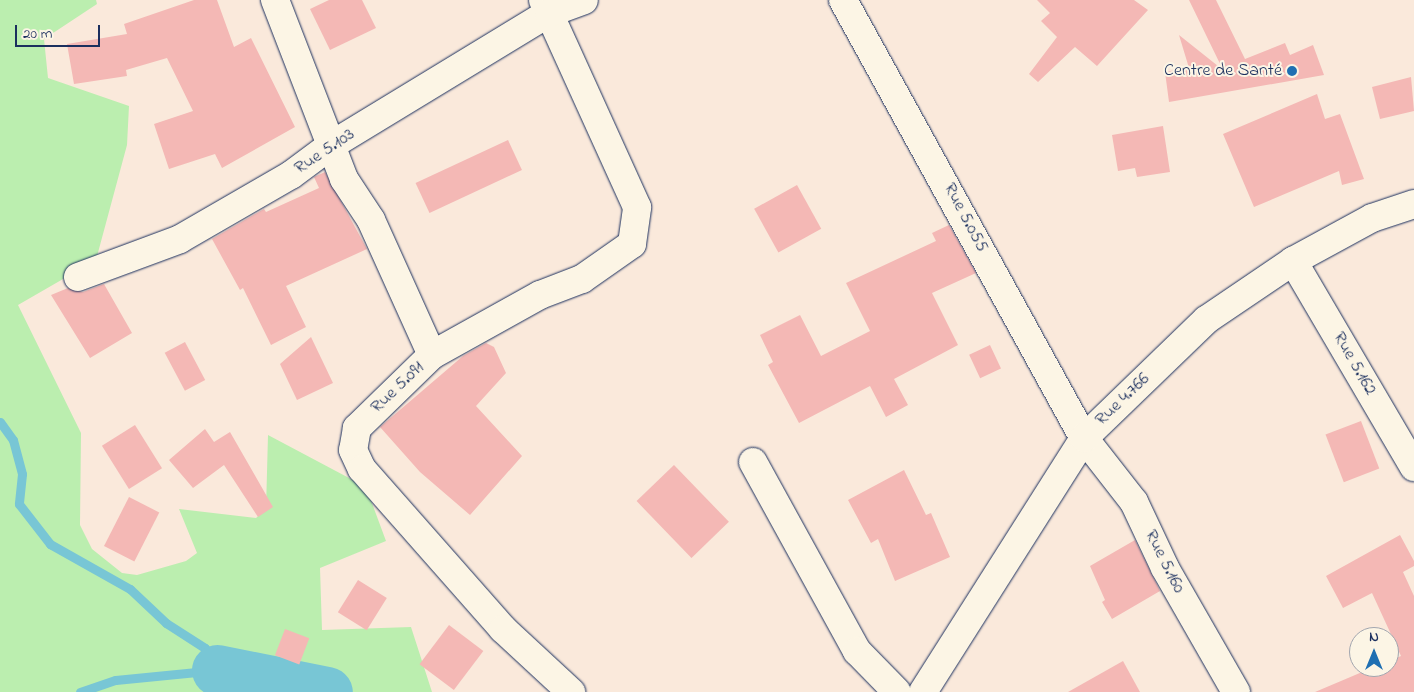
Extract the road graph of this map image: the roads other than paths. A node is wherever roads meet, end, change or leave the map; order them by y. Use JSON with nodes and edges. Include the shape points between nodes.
{"nodes":[{"id":1,"x":275,"y":0,"type":"edge"},
{"id":2,"x":584,"y":0,"type":"edge"},
{"id":3,"x":843,"y":0,"type":"edge"},
{"id":4,"x":546,"y":7,"type":"edge"},
{"id":5,"x":330,"y":146,"type":"junction"},
{"id":6,"x":1414,"y":204,"type":"edge"},
{"id":7,"x":1293,"y":261,"type":"junction"},
{"id":8,"x":78,"y":277,"type":"dead end"},
{"id":9,"x":432,"y":355,"type":"junction"},
{"id":10,"x":1084,"y":438,"type":"junction"},
{"id":11,"x":753,"y":462,"type":"dead end"},
{"id":12,"x":1414,"y":467,"type":"edge"},
{"id":13,"x":571,"y":692,"type":"edge"},
{"id":14,"x":897,"y":692,"type":"edge"},
{"id":15,"x":923,"y":692,"type":"edge"},
{"id":16,"x":1236,"y":692,"type":"edge"}],
"edges":[{"from":1,"to":5,"type":"street","name":"Rue 5.091"},
{"from":2,"to":4,"type":"street","name":"Rue 5.103"},
{"from":3,"to":10,"type":"street","name":"Rue 5.055"},
{"from":4,"to":5,"type":"street","name":"Rue 5.103"},
{"from":4,"to":9,"type":"street","via":[[637,208],[632,244],[582,279],[540,294]]},
{"from":5,"to":8,"type":"street","name":"Rue 5.103","via":[[291,175],[180,239]]},
{"from":5,"to":9,"type":"street","name":"Rue 5.091","via":[[344,179],[371,220]]},
{"from":6,"to":7,"type":"street","name":"Rue 4.766","via":[[1372,218]]},
{"from":7,"to":10,"type":"street","name":"Rue 4.766","via":[[1206,320]]},
{"from":7,"to":12,"type":"street","name":"Rue 5.162"},
{"from":9,"to":13,"type":"street","name":"Rue 5.091","via":[[357,428],[353,450],[362,469],[503,629]]},
{"from":10,"to":15,"type":"street","name":"Rue 4.766"},
{"from":10,"to":16,"type":"street","name":"Rue 5.160","via":[[1134,502],[1164,568]]},
{"from":11,"to":14,"type":"street","via":[[858,651]]}]}
